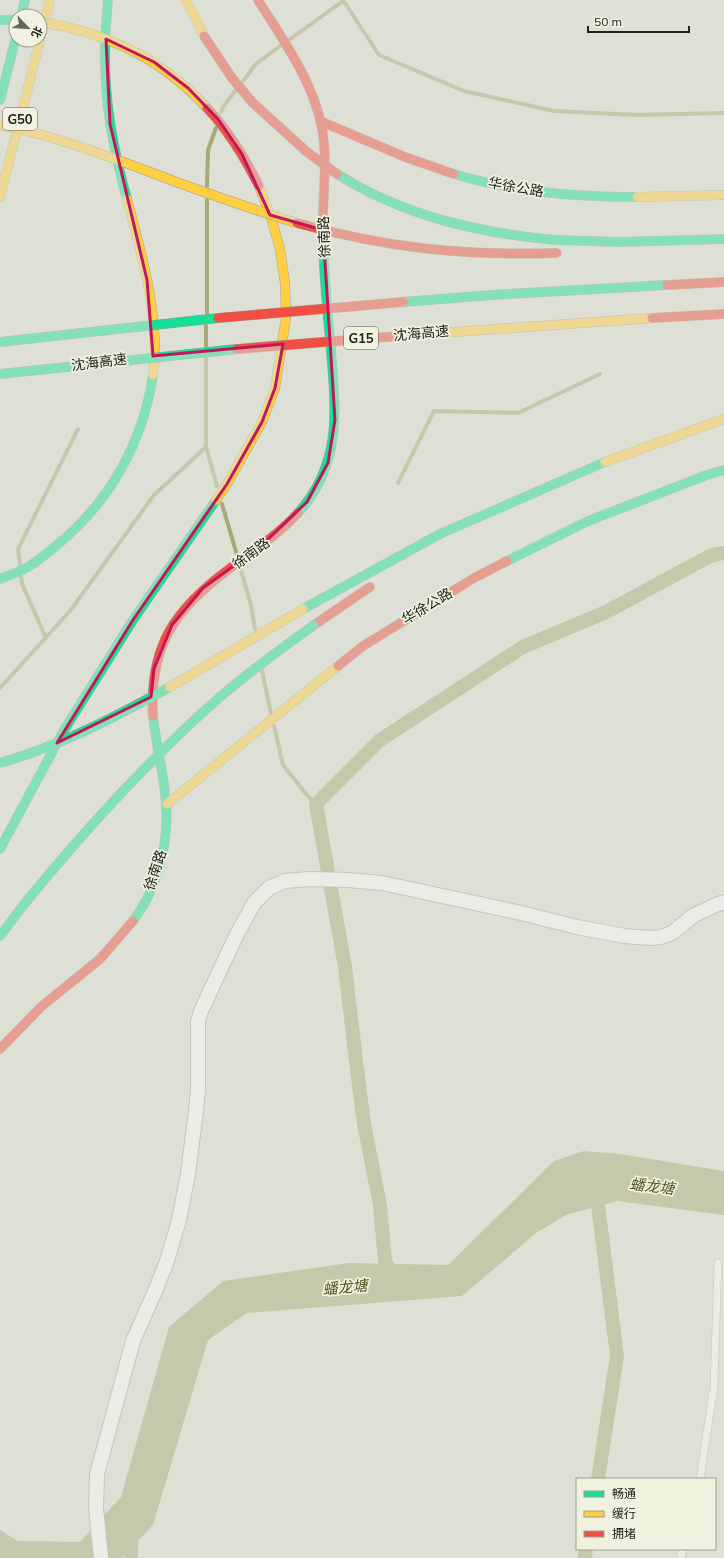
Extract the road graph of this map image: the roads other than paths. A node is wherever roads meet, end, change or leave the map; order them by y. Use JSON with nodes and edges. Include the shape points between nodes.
{"nodes":[{"id":1,"x":108,"y":0,"type":"edge"},
{"id":2,"x":186,"y":0,"type":"edge"},
{"id":3,"x":258,"y":0,"type":"edge"},
{"id":4,"x":48,"y":23,"type":"edge"},
{"id":5,"x":13,"y":48,"type":"edge"},
{"id":6,"x":38,"y":48,"type":"edge"},
{"id":7,"x":0,"y":100,"type":"edge"},
{"id":8,"x":320,"y":121,"type":"junction"},
{"id":9,"x":0,"y":125,"type":"edge"},
{"id":10,"x":724,"y":195,"type":"edge"},
{"id":11,"x":0,"y":197,"type":"edge"},
{"id":12,"x":724,"y":239,"type":"edge"},
{"id":13,"x":703,"y":240,"type":"junction"},
{"id":14,"x":588,"y":251,"type":"dead end"},
{"id":15,"x":560,"y":252,"type":"dead end"},
{"id":16,"x":724,"y":282,"type":"edge"},
{"id":17,"x":724,"y":314,"type":"edge"},
{"id":18,"x":0,"y":342,"type":"edge"},
{"id":19,"x":0,"y":374,"type":"edge"},
{"id":20,"x":724,"y":419,"type":"edge"},
{"id":21,"x":724,"y":470,"type":"edge"},
{"id":22,"x":512,"y":502,"type":"junction"},
{"id":23,"x":402,"y":566,"type":"dead end"},
{"id":24,"x":0,"y":579,"type":"edge"},
{"id":25,"x":377,"y":582,"type":"dead end"},
{"id":26,"x":0,"y":763,"type":"edge"},
{"id":27,"x":167,"y":804,"type":"junction"},
{"id":28,"x":0,"y":849,"type":"edge"},
{"id":29,"x":724,"y":902,"type":"edge"},
{"id":30,"x":0,"y":936,"type":"edge"},
{"id":31,"x":0,"y":1049,"type":"edge"},
{"id":32,"x":718,"y":1264,"type":"dead end"},
{"id":33,"x":700,"y":1478,"type":"edge"},
{"id":34,"x":101,"y":1558,"type":"edge"}],
"edges":[{"from":1,"to":24,"type":"main road","via":[[105,58],[110,124],[147,280],[154,347],[153,381],[135,445],[102,502],[68,537],[27,567]]},
{"from":2,"to":13,"type":"main road","bridge":true,"via":[[204,36],[226,70],[252,102],[312,155],[377,196],[447,222],[520,237],[620,242]]},
{"from":3,"to":8,"type":"main road","name":"徐南路","via":[[298,65]]},
{"from":4,"to":28,"type":"main road","bridge":true,"via":[[88,32],[154,62],[188,88],[218,119],[242,154],[259,186],[271,217],[280,249],[285,283],[286,318],[275,388],[262,422],[245,454],[133,620],[64,730]]},
{"from":5,"to":7,"type":"main road","number":"G50"},
{"from":6,"to":11,"type":"main road","number":"G50"},
{"from":8,"to":10,"type":"main road","name":"华徐公路","via":[[426,166],[494,185],[564,195]]},
{"from":8,"to":27,"type":"main road","name":"徐南路","via":[[325,159],[322,215],[335,399],[334,441],[319,484],[293,519],[260,547],[203,588],[186,605],[161,646],[154,669],[151,693],[152,716]]},
{"from":9,"to":15,"type":"main road","bridge":true,"via":[[91,148],[203,192],[345,236],[388,244],[483,254]]},
{"from":12,"to":13,"type":"main road"},
{"from":13,"to":14,"type":"main road"},
{"from":16,"to":18,"type":"main road","number":"G15","bridge":true,"via":[[491,295],[251,314]]},
{"from":17,"to":19,"type":"main road","name":"沈海高速","number":"G15","bridge":true,"via":[[493,327],[235,348]]},
{"from":20,"to":22,"type":"main road","via":[[618,456]]},
{"from":21,"to":27,"type":"main road","name":"华徐公路","via":[[588,521],[474,578],[363,646]]},
{"from":22,"to":23,"type":"main road"},
{"from":22,"to":26,"type":"main road","bridge":true,"via":[[440,534],[303,609],[174,686],[85,732]]},
{"from":25,"to":30,"type":"main road","bridge":true,"via":[[314,625],[210,706],[161,752],[114,798],[68,850]]},
{"from":27,"to":31,"type":"main road","name":"徐南路","via":[[167,827],[161,858],[151,889],[136,917],[94,964],[43,1006]]},
{"from":29,"to":34,"type":"street","via":[[694,915],[672,933],[661,937],[635,938],[382,883],[294,880],[277,883],[262,894],[254,903],[236,936],[198,1021],[198,1089],[182,1202],[167,1261],[133,1341],[97,1474],[97,1518]]},
{"from":32,"to":33,"type":"lane","via":[[714,1386]]}]}
